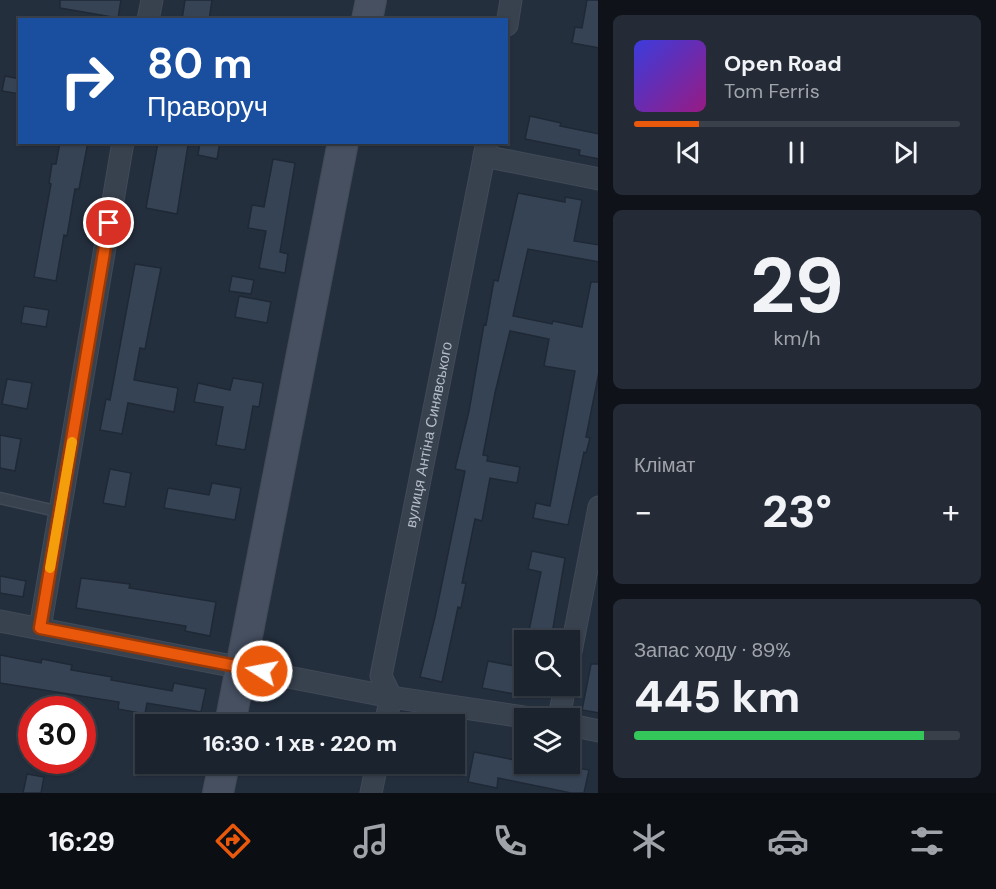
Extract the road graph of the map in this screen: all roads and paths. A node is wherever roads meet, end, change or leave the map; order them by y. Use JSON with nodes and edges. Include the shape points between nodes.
{"nodes":[{"id":1,"x":152,"y":0,"type":"edge"},
{"id":2,"x":371,"y":0,"type":"edge"},
{"id":3,"x":511,"y":0,"type":"edge"},
{"id":4,"x":148,"y":18,"type":"edge"},
{"id":5,"x":367,"y":18,"type":"edge"},
{"id":6,"x":508,"y":19,"type":"edge"},
{"id":7,"x":123,"y":144,"type":"edge"},
{"id":8,"x":343,"y":144,"type":"edge"},
{"id":9,"x":485,"y":149,"type":"edge"},
{"id":10,"x":598,"y":179,"type":"edge"},
{"id":11,"x":0,"y":498,"type":"edge"},
{"id":12,"x":598,"y":507,"type":"edge"},
{"id":13,"x":60,"y":512,"type":"junction"},
{"id":14,"x":593,"y":558,"type":"edge"},
{"id":15,"x":0,"y":621,"type":"edge"},
{"id":16,"x":40,"y":628,"type":"junction"},
{"id":17,"x":576,"y":630,"type":"edge"},
{"id":18,"x":241,"y":666,"type":"junction"},
{"id":19,"x":391,"y":697,"type":"junction"},
{"id":20,"x":232,"y":714,"type":"edge"},
{"id":21,"x":388,"y":714,"type":"edge"},
{"id":22,"x":514,"y":715,"type":"edge"},
{"id":23,"x":580,"y":727,"type":"edge"},
{"id":24,"x":598,"y":731,"type":"edge"},
{"id":25,"x":222,"y":774,"type":"edge"},
{"id":26,"x":375,"y":774,"type":"edge"},
{"id":27,"x":218,"y":793,"type":"edge"},
{"id":28,"x":371,"y":793,"type":"edge"}],
"edges":[{"from":1,"to":4,"type":"street"},
{"from":2,"to":5,"type":"street"},
{"from":3,"to":6,"type":"street"},
{"from":7,"to":13,"type":"street"},
{"from":8,"to":18,"type":"street"},
{"from":9,"to":10,"type":"street"},
{"from":9,"to":19,"type":"street","name":"вулиця Антіна Синявського","via":[[381,676]]},
{"from":11,"to":13,"type":"lane"},
{"from":12,"to":14,"type":"street"},
{"from":13,"to":16,"type":"street"},
{"from":14,"to":17,"type":"street"},
{"from":15,"to":16,"type":"street"},
{"from":16,"to":18,"type":"street"},
{"from":18,"to":19,"type":"street"},
{"from":18,"to":20,"type":"street"},
{"from":19,"to":21,"type":"street","name":"вулиця Антіна Синявського"},
{"from":19,"to":22,"type":"street"},
{"from":23,"to":24,"type":"street"},
{"from":25,"to":27,"type":"street"},
{"from":26,"to":28,"type":"street"}]}
